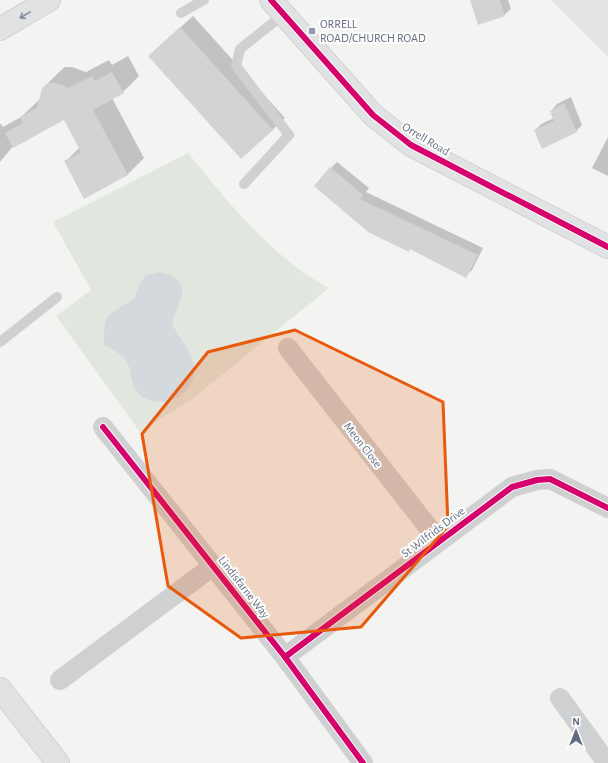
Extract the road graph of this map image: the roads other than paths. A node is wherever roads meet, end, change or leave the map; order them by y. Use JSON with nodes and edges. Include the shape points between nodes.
{"nodes":[{"id":1,"x":49,"y":0,"type":"edge"},
{"id":2,"x":204,"y":0,"type":"edge"},
{"id":3,"x":278,"y":7,"type":"edge"},
{"id":4,"x":181,"y":13,"type":"dead end"},
{"id":5,"x":0,"y":29,"type":"edge"},
{"id":6,"x":244,"y":184,"type":"dead end"},
{"id":7,"x":608,"y":247,"type":"edge"},
{"id":8,"x":57,"y":297,"type":"dead end"},
{"id":9,"x":0,"y":342,"type":"edge"},
{"id":10,"x":288,"y":348,"type":"dead end"},
{"id":11,"x":103,"y":427,"type":"dead end"},
{"id":12,"x":608,"y":508,"type":"edge"},
{"id":13,"x":439,"y":541,"type":"junction"},
{"id":14,"x":213,"y":566,"type":"junction"},
{"id":15,"x":285,"y":657,"type":"junction"},
{"id":16,"x":60,"y":680,"type":"dead end"},
{"id":17,"x":0,"y":689,"type":"edge"},
{"id":18,"x":560,"y":698,"type":"dead end"},
{"id":19,"x":58,"y":763,"type":"edge"},
{"id":20,"x":363,"y":763,"type":"edge"},
{"id":21,"x":607,"y":763,"type":"edge"}],
"edges":[{"from":1,"to":5,"type":"main road","one_way":true},
{"from":2,"to":4,"type":"lane"},
{"from":3,"to":6,"type":"lane","via":[[240,50],[236,66],[289,135]]},
{"from":3,"to":7,"type":"main road","name":"Orrell Road","via":[[373,114],[411,145]]},
{"from":8,"to":9,"type":"lane"},
{"from":10,"to":13,"type":"street","name":"Meon Close"},
{"from":11,"to":14,"type":"street","name":"Lindisfarne Way"},
{"from":12,"to":13,"type":"street","name":"St Wilfrids Drive","via":[[550,479],[537,480],[512,487]]},
{"from":13,"to":15,"type":"street","name":"St Wilfrids Drive"},
{"from":14,"to":15,"type":"street","name":"Lindisfarne Way"},
{"from":14,"to":16,"type":"street"},
{"from":15,"to":20,"type":"street","name":"Lindisfarne Way"},
{"from":17,"to":19,"type":"main road"},
{"from":18,"to":21,"type":"street"}]}
